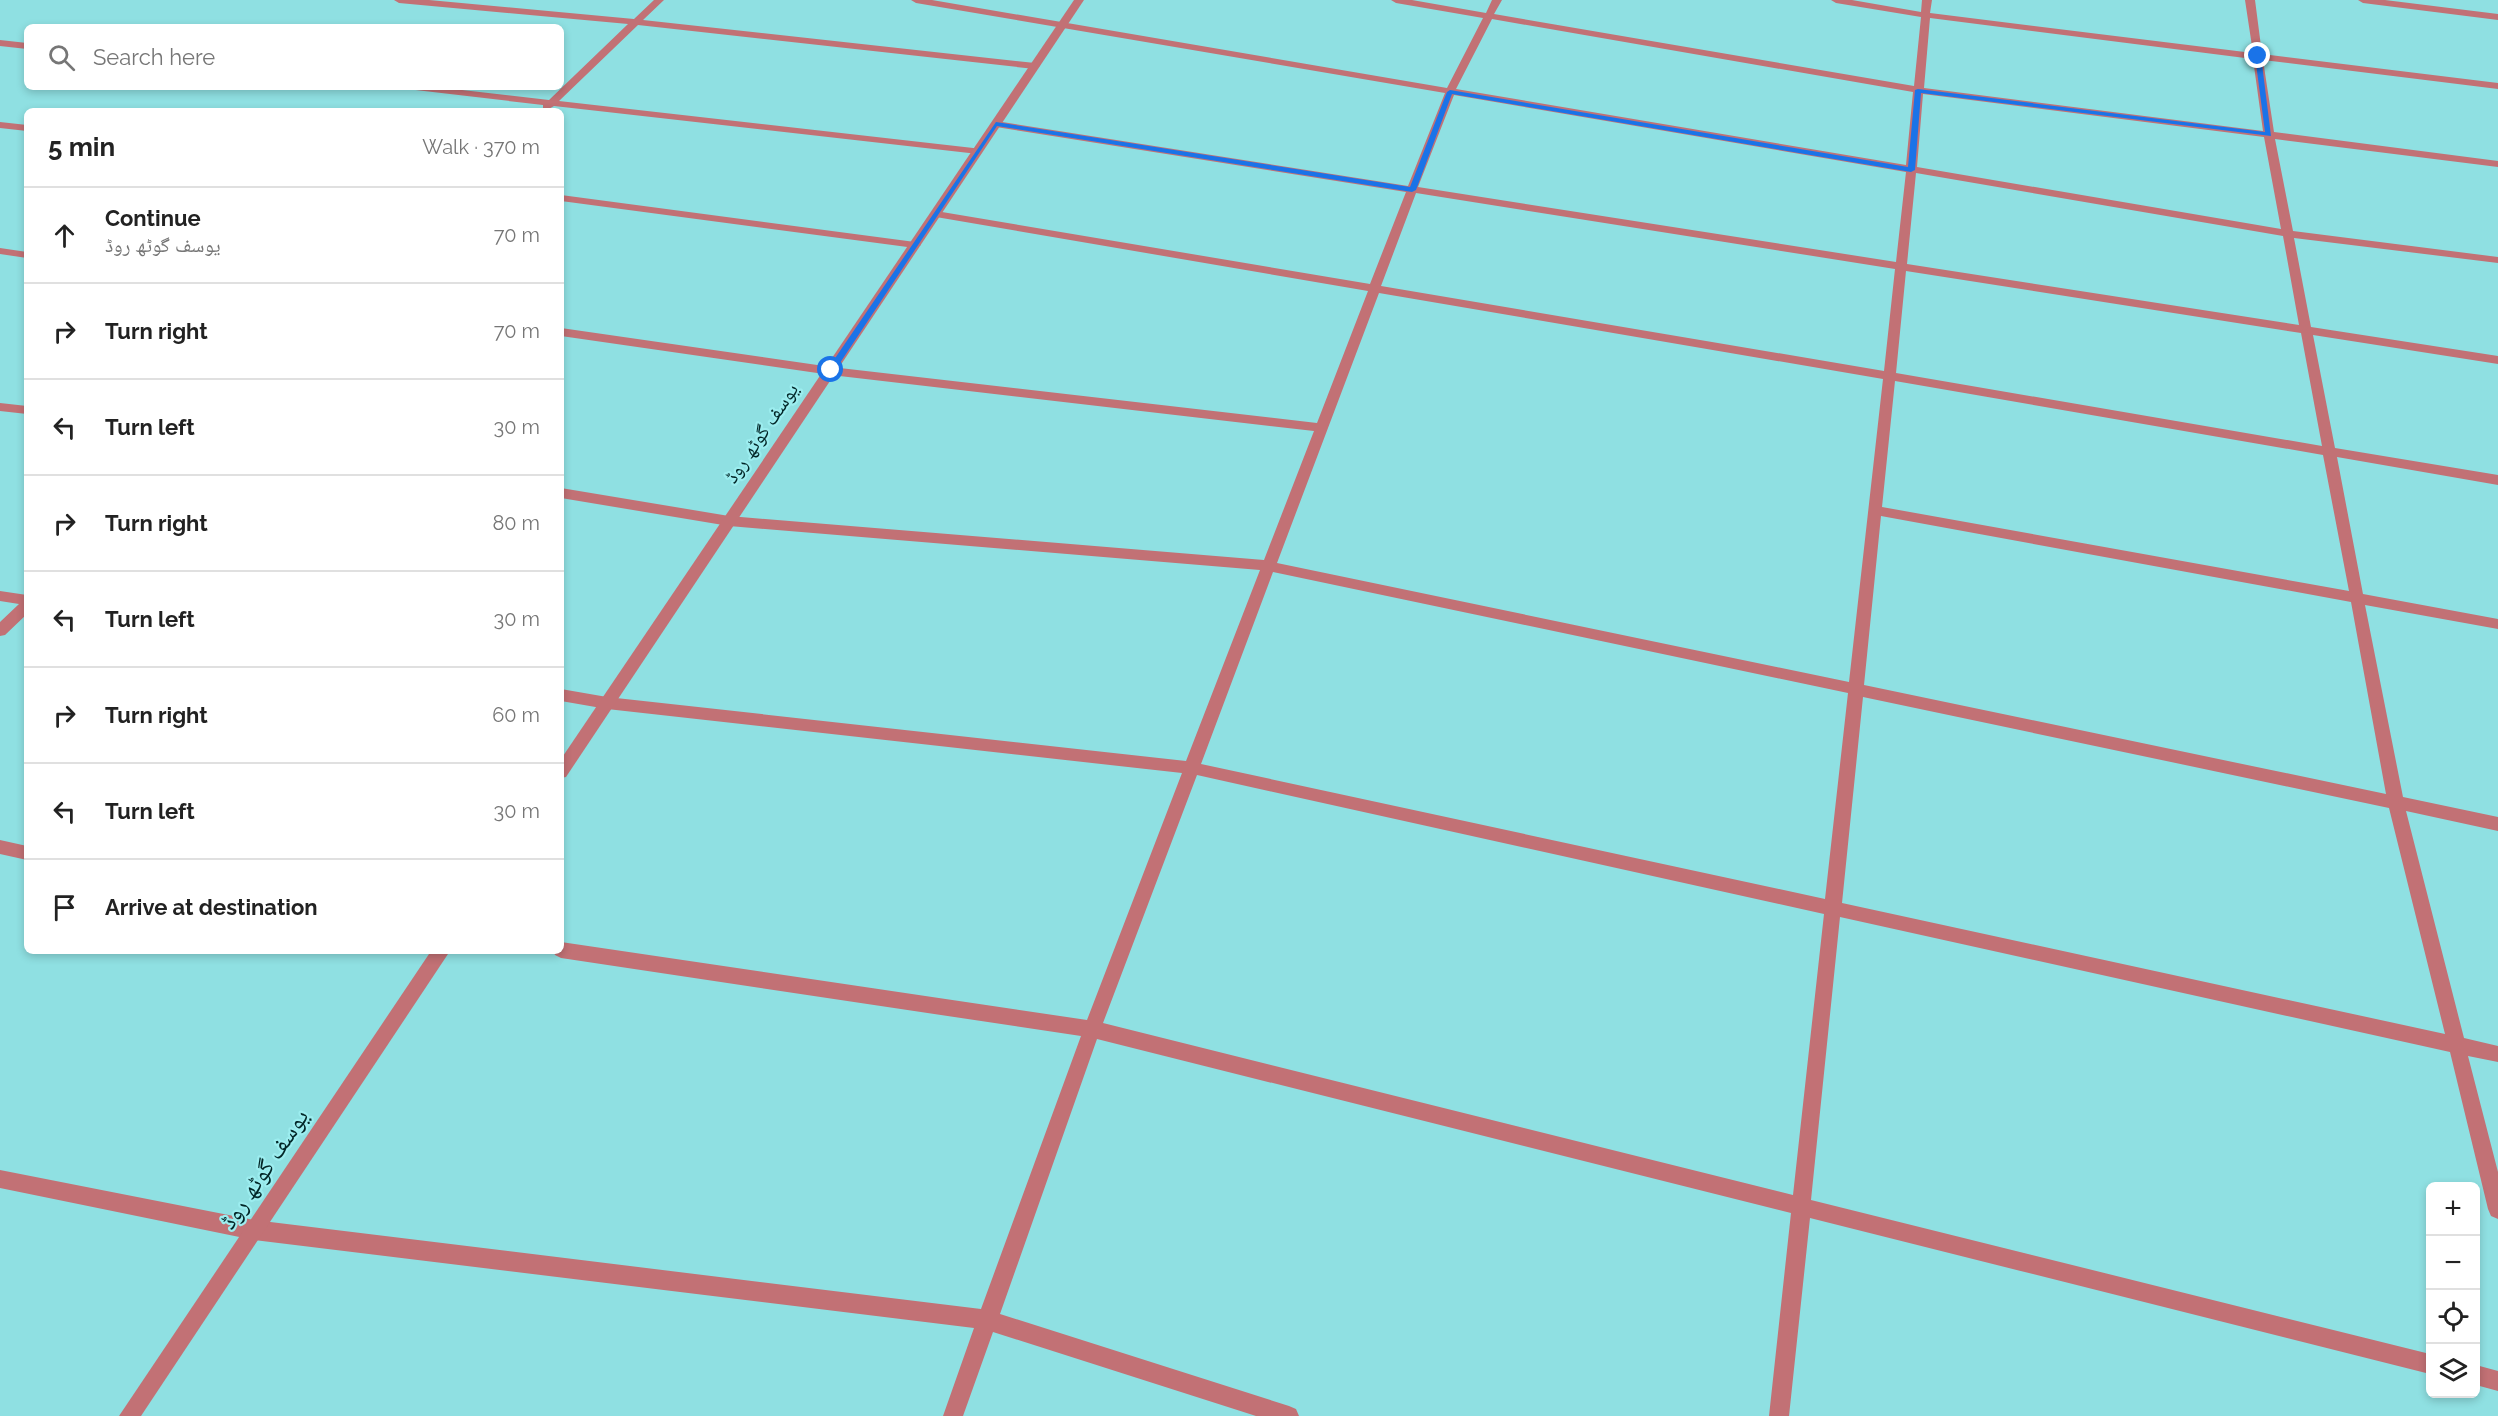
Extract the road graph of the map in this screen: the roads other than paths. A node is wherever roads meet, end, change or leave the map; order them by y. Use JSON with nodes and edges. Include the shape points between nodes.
{"nodes":[{"id":1,"x":399,"y":0,"type":"edge"},
{"id":2,"x":659,"y":0,"type":"edge"},
{"id":3,"x":916,"y":0,"type":"edge"},
{"id":4,"x":1079,"y":0,"type":"edge"},
{"id":5,"x":1396,"y":0,"type":"edge"},
{"id":6,"x":1497,"y":0,"type":"edge"},
{"id":7,"x":1836,"y":0,"type":"edge"},
{"id":8,"x":2250,"y":0,"type":"edge"},
{"id":9,"x":2363,"y":0,"type":"edge"},
{"id":10,"x":1926,"y":8,"type":"edge"},
{"id":11,"x":1489,"y":16,"type":"junction"},
{"id":12,"x":2498,"y":17,"type":"edge"},
{"id":13,"x":636,"y":22,"type":"junction"},
{"id":14,"x":1063,"y":25,"type":"junction"},
{"id":15,"x":0,"y":43,"type":"edge"},
{"id":16,"x":24,"y":46,"type":"edge"},
{"id":17,"x":2258,"y":56,"type":"junction"},
{"id":18,"x":1035,"y":66,"type":"junction"},
{"id":19,"x":2498,"y":86,"type":"edge"},
{"id":20,"x":438,"y":90,"type":"edge"},
{"id":21,"x":1918,"y":90,"type":"junction"},
{"id":22,"x":1450,"y":92,"type":"junction"},
{"id":23,"x":552,"y":102,"type":"junction"},
{"id":24,"x":546,"y":108,"type":"edge"},
{"id":25,"x":996,"y":124,"type":"junction"},
{"id":26,"x":0,"y":125,"type":"edge"},
{"id":27,"x":24,"y":129,"type":"edge"},
{"id":28,"x":2269,"y":135,"type":"junction"},
{"id":29,"x":978,"y":151,"type":"junction"},
{"id":30,"x":2498,"y":164,"type":"edge"},
{"id":31,"x":1911,"y":170,"type":"junction"},
{"id":32,"x":1412,"y":190,"type":"junction"},
{"id":33,"x":564,"y":198,"type":"edge"},
{"id":34,"x":936,"y":214,"type":"junction"},
{"id":35,"x":2289,"y":234,"type":"junction"},
{"id":36,"x":915,"y":245,"type":"junction"},
{"id":37,"x":0,"y":251,"type":"edge"},
{"id":38,"x":24,"y":255,"type":"edge"},
{"id":39,"x":2498,"y":260,"type":"edge"},
{"id":40,"x":1901,"y":266,"type":"junction"},
{"id":41,"x":1374,"y":289,"type":"junction"},
{"id":42,"x":2307,"y":330,"type":"junction"},
{"id":43,"x":564,"y":332,"type":"edge"},
{"id":44,"x":2498,"y":360,"type":"edge"},
{"id":45,"x":831,"y":370,"type":"junction"},
{"id":46,"x":1889,"y":377,"type":"junction"},
{"id":47,"x":0,"y":406,"type":"edge"},
{"id":48,"x":24,"y":410,"type":"edge"},
{"id":49,"x":1322,"y":428,"type":"junction"},
{"id":50,"x":2331,"y":452,"type":"junction"},
{"id":51,"x":2498,"y":480,"type":"edge"},
{"id":52,"x":564,"y":494,"type":"edge"},
{"id":53,"x":1875,"y":510,"type":"junction"},
{"id":54,"x":729,"y":521,"type":"junction"},
{"id":55,"x":1269,"y":566,"type":"junction"},
{"id":56,"x":0,"y":596,"type":"edge"},
{"id":57,"x":2358,"y":599,"type":"junction"},
{"id":58,"x":24,"y":600,"type":"edge"},
{"id":59,"x":24,"y":608,"type":"edge"},
{"id":60,"x":2498,"y":624,"type":"edge"},
{"id":61,"x":0,"y":631,"type":"edge"},
{"id":62,"x":1856,"y":690,"type":"junction"},
{"id":63,"x":564,"y":696,"type":"edge"},
{"id":64,"x":607,"y":703,"type":"junction"},
{"id":65,"x":564,"y":768,"type":"edge"},
{"id":66,"x":1192,"y":768,"type":"junction"},
{"id":67,"x":2396,"y":803,"type":"junction"},
{"id":68,"x":2498,"y":824,"type":"edge"},
{"id":69,"x":0,"y":847,"type":"edge"},
{"id":70,"x":24,"y":851,"type":"edge"},
{"id":71,"x":1833,"y":908,"type":"junction"},
{"id":72,"x":564,"y":950,"type":"edge"},
{"id":73,"x":439,"y":954,"type":"edge"},
{"id":74,"x":1092,"y":1029,"type":"junction"},
{"id":75,"x":2456,"y":1044,"type":"junction"},
{"id":76,"x":2498,"y":1054,"type":"edge"},
{"id":77,"x":0,"y":1179,"type":"edge"},
{"id":78,"x":1801,"y":1206,"type":"junction"},
{"id":79,"x":2498,"y":1209,"type":"edge"},
{"id":80,"x":254,"y":1230,"type":"junction"},
{"id":81,"x":987,"y":1320,"type":"junction"},
{"id":82,"x":2426,"y":1363,"type":"edge"},
{"id":83,"x":2480,"y":1376,"type":"edge"},
{"id":84,"x":2498,"y":1381,"type":"edge"},
{"id":85,"x":129,"y":1416,"type":"edge"},
{"id":86,"x":953,"y":1416,"type":"edge"},
{"id":87,"x":1289,"y":1416,"type":"edge"},
{"id":88,"x":1779,"y":1416,"type":"edge"}],
"edges":[{"from":1,"to":13,"type":"street"},
{"from":2,"to":13,"type":"street"},
{"from":3,"to":14,"type":"street"},
{"from":4,"to":14,"type":"street","name":"یوسف گوٹھ روڈ"},
{"from":5,"to":11,"type":"street"},
{"from":6,"to":11,"type":"street"},
{"from":7,"to":10,"type":"street"},
{"from":8,"to":17,"type":"street"},
{"from":9,"to":12,"type":"street"},
{"from":10,"to":17,"type":"street"},
{"from":10,"to":21,"type":"street"},
{"from":11,"to":21,"type":"street"},
{"from":11,"to":22,"type":"street"},
{"from":13,"to":18,"type":"street"},
{"from":13,"to":23,"type":"street"},
{"from":14,"to":18,"type":"street","name":"یوسف گوٹھ روڈ"},
{"from":14,"to":22,"type":"street"},
{"from":15,"to":16,"type":"street"},
{"from":17,"to":19,"type":"street"},
{"from":17,"to":28,"type":"street"},
{"from":18,"to":25,"type":"street","name":"یوسف گوٹھ روڈ"},
{"from":20,"to":23,"type":"street"},
{"from":21,"to":28,"type":"street"},
{"from":21,"to":31,"type":"street"},
{"from":22,"to":31,"type":"street"},
{"from":22,"to":32,"type":"street"},
{"from":23,"to":24,"type":"street"},
{"from":23,"to":29,"type":"street"},
{"from":25,"to":29,"type":"street","name":"یوسف گوٹھ روڈ"},
{"from":25,"to":32,"type":"street"},
{"from":26,"to":27,"type":"street"},
{"from":28,"to":30,"type":"street"},
{"from":28,"to":35,"type":"street"},
{"from":29,"to":34,"type":"street","name":"یوسف گوٹھ روڈ"},
{"from":31,"to":35,"type":"street"},
{"from":31,"to":40,"type":"street"},
{"from":32,"to":40,"type":"street"},
{"from":32,"to":41,"type":"street"},
{"from":33,"to":36,"type":"street"},
{"from":34,"to":36,"type":"street","name":"یوسف گوٹھ روڈ"},
{"from":34,"to":41,"type":"street"},
{"from":35,"to":39,"type":"street"},
{"from":35,"to":42,"type":"street"},
{"from":36,"to":45,"type":"street","name":"یوسف گوٹھ روڈ"},
{"from":37,"to":38,"type":"street"},
{"from":40,"to":42,"type":"street"},
{"from":40,"to":46,"type":"street"},
{"from":41,"to":46,"type":"street"},
{"from":41,"to":49,"type":"street"},
{"from":42,"to":44,"type":"street"},
{"from":42,"to":50,"type":"street"},
{"from":43,"to":45,"type":"street"},
{"from":45,"to":49,"type":"street"},
{"from":45,"to":54,"type":"street","name":"یوسف گوٹھ روڈ"},
{"from":46,"to":50,"type":"street"},
{"from":46,"to":53,"type":"street"},
{"from":47,"to":48,"type":"street"},
{"from":49,"to":55,"type":"street"},
{"from":50,"to":51,"type":"street"},
{"from":50,"to":57,"type":"street"},
{"from":52,"to":54,"type":"street"},
{"from":53,"to":57,"type":"street"},
{"from":53,"to":62,"type":"street"},
{"from":54,"to":55,"type":"street"},
{"from":54,"to":64,"type":"street","name":"یوسف گوٹھ روڈ"},
{"from":55,"to":62,"type":"street"},
{"from":55,"to":66,"type":"street"},
{"from":56,"to":58,"type":"street"},
{"from":57,"to":60,"type":"street"},
{"from":57,"to":67,"type":"street"},
{"from":59,"to":61,"type":"street"},
{"from":62,"to":67,"type":"street"},
{"from":62,"to":71,"type":"street"},
{"from":63,"to":64,"type":"street"},
{"from":64,"to":65,"type":"street","name":"یوسف گوٹھ روڈ"},
{"from":64,"to":66,"type":"street"},
{"from":66,"to":71,"type":"street"},
{"from":66,"to":74,"type":"street"},
{"from":67,"to":68,"type":"street"},
{"from":67,"to":75,"type":"street"},
{"from":69,"to":70,"type":"street"},
{"from":71,"to":75,"type":"street"},
{"from":71,"to":78,"type":"street"},
{"from":72,"to":74,"type":"street"},
{"from":73,"to":80,"type":"street","name":"یوسف گوٹھ روڈ"},
{"from":74,"to":78,"type":"street"},
{"from":74,"to":81,"type":"street"},
{"from":75,"to":76,"type":"street"},
{"from":75,"to":79,"type":"street"},
{"from":77,"to":80,"type":"street"},
{"from":78,"to":82,"type":"street"},
{"from":78,"to":88,"type":"street"},
{"from":80,"to":81,"type":"street"},
{"from":80,"to":85,"type":"street","name":"یوسف گوٹھ روڈ"},
{"from":81,"to":86,"type":"street"},
{"from":81,"to":87,"type":"street"},
{"from":83,"to":84,"type":"street"}]}
